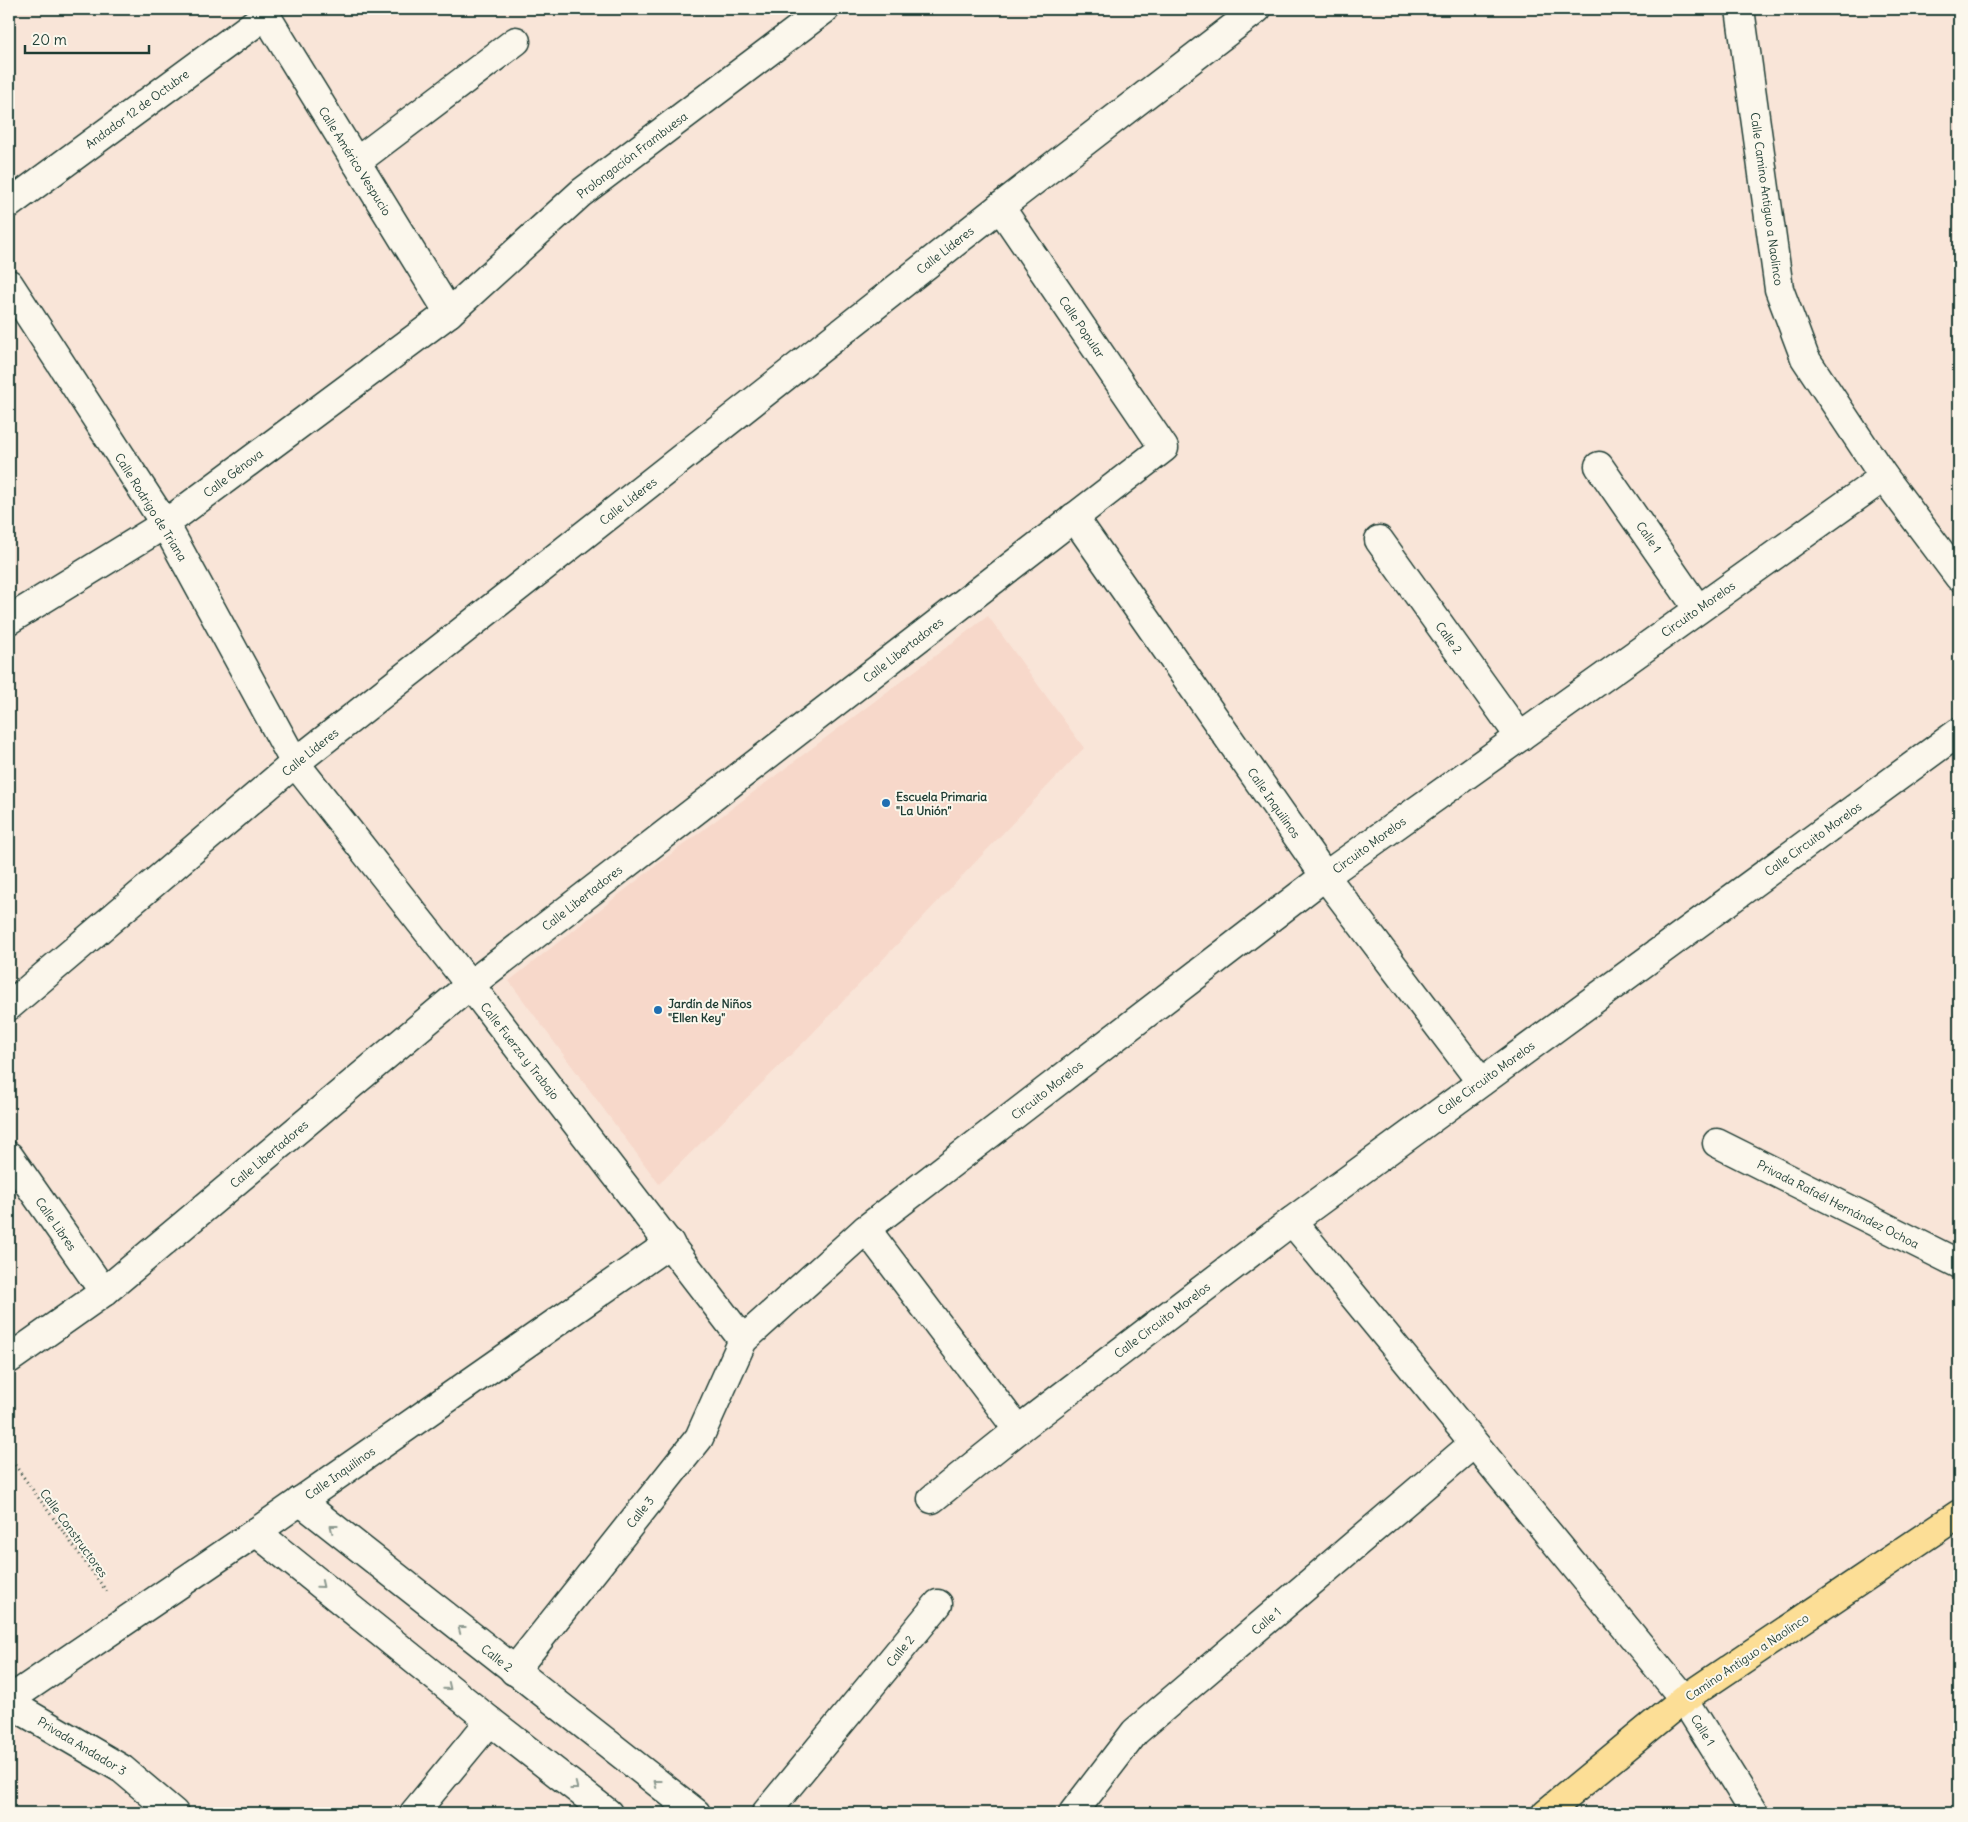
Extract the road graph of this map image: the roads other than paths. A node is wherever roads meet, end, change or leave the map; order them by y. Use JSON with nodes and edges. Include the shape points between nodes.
{"nodes":[{"id":1,"x":825,"y":9,"type":"edge"},
{"id":2,"x":1257,"y":9,"type":"edge"},
{"id":3,"x":1740,"y":9,"type":"edge"},
{"id":4,"x":264,"y":12,"type":"edge"},
{"id":5,"x":516,"y":41,"type":"dead end"},
{"id":6,"x":356,"y":162,"type":"junction"},
{"id":7,"x":9,"y":204,"type":"edge"},
{"id":8,"x":1000,"y":207,"type":"junction"},
{"id":9,"x":9,"y":284,"type":"edge"},
{"id":10,"x":449,"y":313,"type":"junction"},
{"id":11,"x":1164,"y":448,"type":"joint"},
{"id":12,"x":1599,"y":466,"type":"dead end"},
{"id":13,"x":1884,"y":477,"type":"junction"},
{"id":14,"x":1074,"y":517,"type":"junction"},
{"id":15,"x":165,"y":524,"type":"junction"},
{"id":16,"x":1379,"y":540,"type":"dead end"},
{"id":17,"x":1959,"y":577,"type":"edge"},
{"id":18,"x":1698,"y":609,"type":"junction"},
{"id":19,"x":9,"y":620,"type":"edge"},
{"id":20,"x":1959,"y":732,"type":"edge"},
{"id":21,"x":1520,"y":737,"type":"junction"},
{"id":22,"x":295,"y":764,"type":"junction"},
{"id":23,"x":1325,"y":876,"type":"junction"},
{"id":24,"x":470,"y":985,"type":"junction"},
{"id":25,"x":9,"y":1006,"type":"edge"},
{"id":26,"x":1481,"y":1082,"type":"junction"},
{"id":27,"x":1717,"y":1143,"type":"dead end"},
{"id":28,"x":9,"y":1156,"type":"edge"},
{"id":29,"x":1292,"y":1221,"type":"junction"},
{"id":30,"x":866,"y":1229,"type":"junction"},
{"id":31,"x":670,"y":1243,"type":"junction"},
{"id":32,"x":1959,"y":1264,"type":"edge"},
{"id":33,"x":104,"y":1292,"type":"junction"},
{"id":34,"x":743,"y":1340,"type":"junction"},
{"id":35,"x":9,"y":1359,"type":"edge"},
{"id":36,"x":1018,"y":1430,"type":"junction"},
{"id":37,"x":1473,"y":1444,"type":"junction"},
{"id":38,"x":932,"y":1499,"type":"dead end"},
{"id":39,"x":300,"y":1501,"type":"junction"},
{"id":40,"x":1959,"y":1514,"type":"edge"},
{"id":41,"x":256,"y":1532,"type":"junction"},
{"id":42,"x":938,"y":1604,"type":"dead end"},
{"id":43,"x":514,"y":1671,"type":"junction"},
{"id":44,"x":1684,"y":1699,"type":"junction"},
{"id":45,"x":9,"y":1701,"type":"edge"},
{"id":46,"x":490,"y":1721,"type":"junction"},
{"id":47,"x":174,"y":1813,"type":"edge"},
{"id":48,"x":414,"y":1813,"type":"edge"},
{"id":49,"x":608,"y":1813,"type":"edge"},
{"id":50,"x":696,"y":1813,"type":"edge"},
{"id":51,"x":766,"y":1813,"type":"edge"},
{"id":52,"x":1073,"y":1813,"type":"edge"},
{"id":53,"x":1546,"y":1813,"type":"edge"},
{"id":54,"x":1756,"y":1813,"type":"edge"}],
"edges":[{"from":1,"to":10,"type":"street","name":"Prolongación Frambuesa","via":[[580,193]]},
{"from":2,"to":8,"type":"street","name":"Calle Líderes"},
{"from":3,"to":13,"type":"street","name":"Calle Camino Antiguo a Naolinco","via":[[1779,290],[1805,358]]},
{"from":4,"to":6,"type":"street","name":"Calle Américo Vespucio"},
{"from":4,"to":7,"type":"street","name":"Andador 12 de Octubre"},
{"from":5,"to":6,"type":"street"},
{"from":6,"to":10,"type":"street","name":"Calle Américo Vespucio"},
{"from":8,"to":11,"type":"street","name":"Calle Popular"},
{"from":8,"to":22,"type":"street","name":"Calle Líderes"},
{"from":9,"to":15,"type":"street","name":"Calle Rodrigo de Triana"},
{"from":10,"to":15,"type":"street","name":"Calle Génova"},
{"from":11,"to":14,"type":"street","name":"Calle Libertadores"},
{"from":12,"to":18,"type":"street","name":"Calle 1"},
{"from":13,"to":17,"type":"street","name":"Calle Camino Antiguo a Naolinco"},
{"from":13,"to":18,"type":"street","name":"Circuito Morelos"},
{"from":14,"to":23,"type":"street","name":"Calle Inquilinos"},
{"from":14,"to":24,"type":"street","name":"Calle Libertadores"},
{"from":15,"to":19,"type":"street","name":"Calle Génova"},
{"from":15,"to":22,"type":"street","name":"Calle Rodrigo de Triana"},
{"from":16,"to":21,"type":"street","name":"Calle 2"},
{"from":18,"to":21,"type":"street","name":"Circuito Morelos"},
{"from":20,"to":26,"type":"street","name":"Calle Circuito Morelos"},
{"from":21,"to":23,"type":"street","name":"Circuito Morelos"},
{"from":22,"to":24,"type":"street","name":"Calle Fuerza y Trabajo"},
{"from":22,"to":25,"type":"street","name":"Calle Líderes"},
{"from":23,"to":26,"type":"street","name":"Calle Inquilinos"},
{"from":23,"to":30,"type":"street","name":"Circuito Morelos"},
{"from":24,"to":31,"type":"street","name":"Calle Fuerza y Trabajo"},
{"from":24,"to":33,"type":"street","name":"Calle Libertadores"},
{"from":26,"to":29,"type":"street","name":"Calle Circuito Morelos"},
{"from":27,"to":32,"type":"street","name":"Privada Rafaél Hernández Ochoa"},
{"from":28,"to":33,"type":"street","name":"Calle Libres"},
{"from":29,"to":36,"type":"street","name":"Calle Circuito Morelos"},
{"from":29,"to":37,"type":"street","name":"Calle 1"},
{"from":30,"to":34,"type":"street","name":"Circuito Morelos"},
{"from":30,"to":36,"type":"street"},
{"from":31,"to":34,"type":"street","name":"Calle Fuerza y Trabajo"},
{"from":31,"to":39,"type":"street","name":"Calle Inquilinos"},
{"from":33,"to":35,"type":"street","name":"Calle Libertadores"},
{"from":34,"to":43,"type":"street","name":"Calle 3","via":[[699,1438]]},
{"from":36,"to":38,"type":"street","name":"Calle Circuito Morelos"},
{"from":37,"to":44,"type":"street","name":"Calle 1"},
{"from":37,"to":52,"type":"street","name":"Calle 1","via":[[1136,1732]]},
{"from":39,"to":41,"type":"street","name":"Calle Inquilinos"},
{"from":43,"to":39,"type":"street","name":"Calle 2","one_way":true},
{"from":40,"to":44,"type":"main road","name":"Camino Antiguo a Naolinco"},
{"from":41,"to":45,"type":"street","name":"Calle Inquilinos"},
{"from":41,"to":46,"type":"street","one_way":true},
{"from":42,"to":51,"type":"street","name":"Calle 2"},
{"from":50,"to":43,"type":"street","name":"Calle 2","one_way":true},
{"from":44,"to":53,"type":"main road","name":"Camino Antiguo a Naolinco"},
{"from":44,"to":54,"type":"street","name":"Calle 1"},
{"from":45,"to":47,"type":"street","name":"Privada Andador 3","via":[[122,1769]]},
{"from":46,"to":48,"type":"street"},
{"from":46,"to":49,"type":"street","one_way":true}]}
